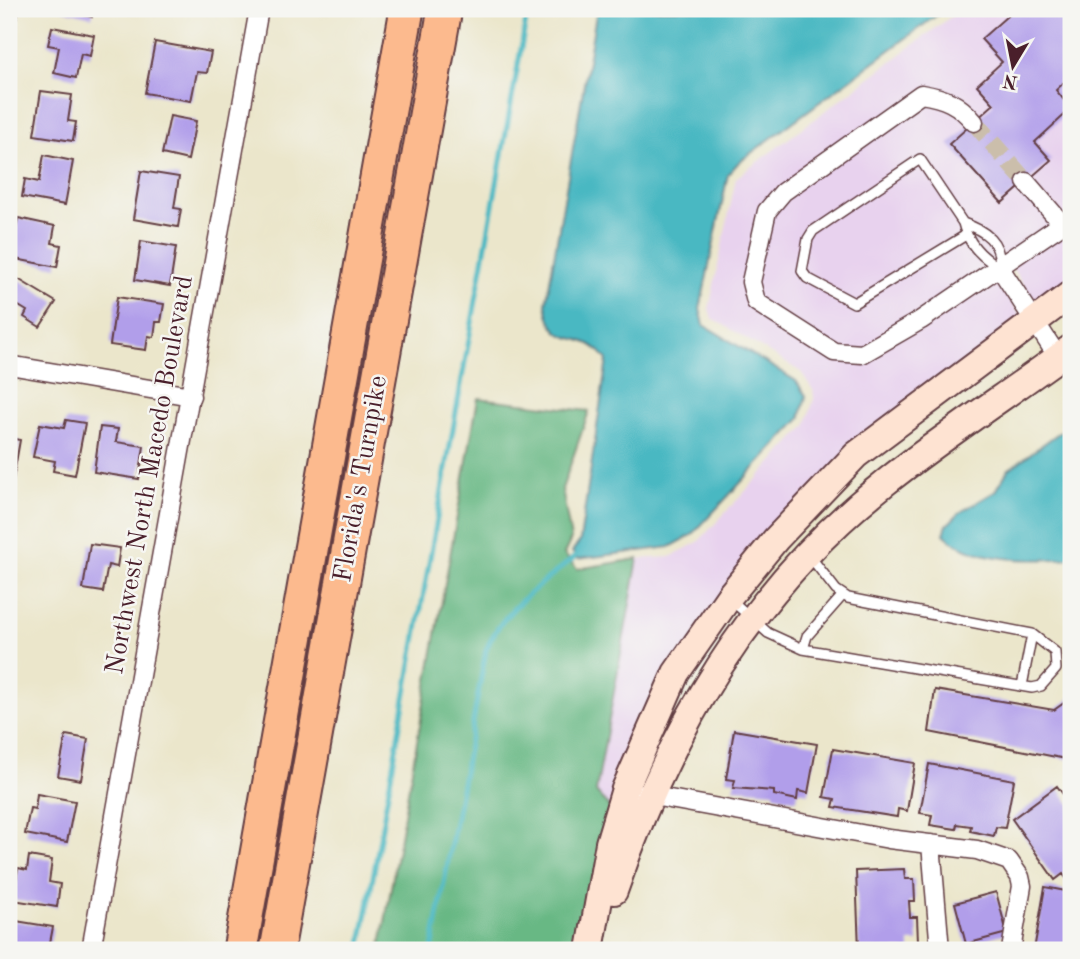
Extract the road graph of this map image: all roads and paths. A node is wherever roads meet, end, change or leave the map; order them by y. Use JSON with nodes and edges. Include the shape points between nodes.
{"nodes":[{"id":1,"x":259,"y":9,"type":"edge"},
{"id":2,"x":407,"y":9,"type":"edge"},
{"id":3,"x":445,"y":9,"type":"edge"},
{"id":4,"x":974,"y":121,"type":"tunnel mouth"},
{"id":5,"x":1026,"y":182,"type":"tunnel mouth"},
{"id":6,"x":1067,"y":221,"type":"edge"},
{"id":7,"x":963,"y":223,"type":"junction"},
{"id":8,"x":966,"y":235,"type":"junction"},
{"id":9,"x":1000,"y":268,"type":"junction"},
{"id":10,"x":1071,"y":294,"type":"edge"},
{"id":11,"x":1037,"y":323,"type":"junction"},
{"id":12,"x":1065,"y":353,"type":"edge"},
{"id":13,"x":9,"y":365,"type":"edge"},
{"id":14,"x":191,"y":396,"type":"junction"},
{"id":15,"x":808,"y":554,"type":"junction"},
{"id":16,"x":844,"y":595,"type":"junction"},
{"id":17,"x":728,"y":597,"type":"junction"},
{"id":18,"x":752,"y":618,"type":"junction"},
{"id":19,"x":1032,"y":634,"type":"junction"},
{"id":20,"x":803,"y":649,"type":"junction"},
{"id":21,"x":1022,"y":686,"type":"junction"},
{"id":22,"x":637,"y":792,"type":"junction"},
{"id":23,"x":931,"y":844,"type":"junction"},
{"id":24,"x":91,"y":950,"type":"edge"},
{"id":25,"x":240,"y":950,"type":"edge"},
{"id":26,"x":277,"y":950,"type":"edge"},
{"id":27,"x":590,"y":950,"type":"edge"},
{"id":28,"x":597,"y":950,"type":"edge"},
{"id":29,"x":940,"y":950,"type":"edge"},
{"id":30,"x":1011,"y":950,"type":"edge"}],
"edges":[{"from":1,"to":14,"type":"street","name":"Northwest North Macedo Boulevard"},
{"from":2,"to":25,"type":"highway","name":"Florida's Turnpike"},
{"from":3,"to":26,"type":"highway","name":"Florida's Turnpike"},
{"from":4,"to":9,"type":"street","via":[[946,98],[921,94],[794,185],[766,211],[751,282],[756,302],[793,327],[834,352],[862,354]]},
{"from":5,"to":6,"type":"street"},
{"from":6,"to":9,"type":"street"},
{"from":7,"to":8,"type":"lane"},
{"from":7,"to":8,"type":"lane","via":[[920,159],[813,232],[802,271],[854,303]]},
{"from":7,"to":9,"type":"lane","via":[[982,230],[1000,250]]},
{"from":8,"to":9,"type":"lane","via":[[984,258]]},
{"from":9,"to":11,"type":"street"},
{"from":10,"to":11,"type":"street"},
{"from":11,"to":12,"type":"street"},
{"from":11,"to":17,"type":"street","via":[[856,454]]},
{"from":12,"to":15,"type":"street","via":[[885,482]]},
{"from":13,"to":14,"type":"street"},
{"from":14,"to":24,"type":"street","name":"Northwest North Macedo Boulevard"},
{"from":15,"to":16,"type":"lane"},
{"from":15,"to":18,"type":"street"},
{"from":16,"to":19,"type":"lane"},
{"from":16,"to":20,"type":"lane","via":[[807,636]]},
{"from":17,"to":18,"type":"lane"},
{"from":17,"to":22,"type":"street","via":[[676,674]]},
{"from":18,"to":20,"type":"lane","via":[[768,633]]},
{"from":18,"to":22,"type":"street"},
{"from":19,"to":21,"type":"lane"},
{"from":19,"to":21,"type":"lane","via":[[1055,652],[1056,669],[1041,686]]},
{"from":20,"to":21,"type":"lane"},
{"from":22,"to":23,"type":"street"},
{"from":22,"to":27,"type":"street","via":[[609,844]]},
{"from":22,"to":28,"type":"street"},
{"from":23,"to":29,"type":"street"},
{"from":23,"to":30,"type":"street","via":[[995,855],[1016,868],[1022,886]]}]}
